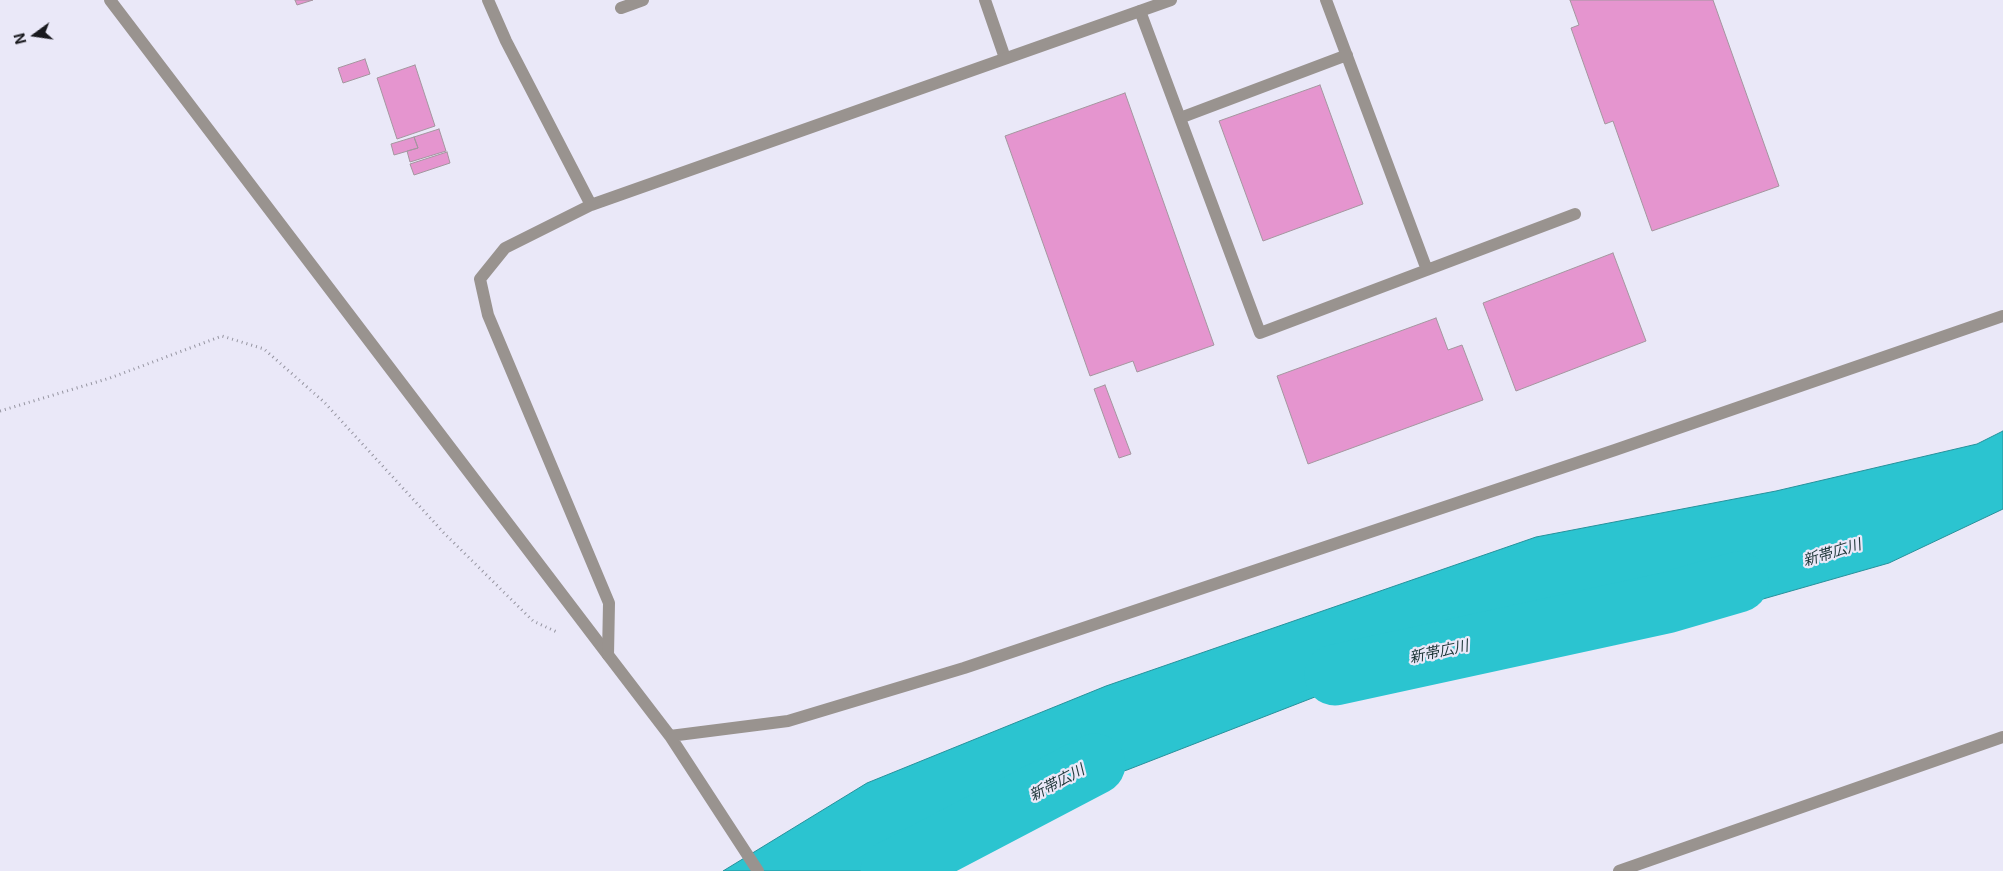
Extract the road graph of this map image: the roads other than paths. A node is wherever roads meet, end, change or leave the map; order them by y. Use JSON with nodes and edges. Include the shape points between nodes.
{"nodes":[{"id":1,"x":110,"y":0,"type":"edge"},
{"id":2,"x":488,"y":0,"type":"edge"},
{"id":3,"x":643,"y":0,"type":"edge"},
{"id":4,"x":985,"y":0,"type":"edge"},
{"id":5,"x":1171,"y":0,"type":"edge"},
{"id":6,"x":1326,"y":0,"type":"edge"},
{"id":7,"x":621,"y":8,"type":"dead end"},
{"id":8,"x":1140,"y":11,"type":"junction"},
{"id":9,"x":1347,"y":56,"type":"junction"},
{"id":10,"x":1005,"y":58,"type":"junction"},
{"id":11,"x":1180,"y":118,"type":"junction"},
{"id":12,"x":591,"y":205,"type":"junction"},
{"id":13,"x":1575,"y":214,"type":"dead end"},
{"id":14,"x":1427,"y":270,"type":"junction"},
{"id":15,"x":2003,"y":316,"type":"edge"},
{"id":16,"x":608,"y":655,"type":"junction"},
{"id":17,"x":670,"y":736,"type":"junction"},
{"id":18,"x":2003,"y":736,"type":"edge"},
{"id":19,"x":758,"y":871,"type":"edge"},
{"id":20,"x":1619,"y":871,"type":"edge"}],
"edges":[{"from":1,"to":16,"type":"street"},
{"from":2,"to":12,"type":"street"},
{"from":3,"to":7,"type":"street"},
{"from":4,"to":10,"type":"street"},
{"from":5,"to":8,"type":"street"},
{"from":6,"to":9,"type":"street"},
{"from":8,"to":10,"type":"street"},
{"from":8,"to":11,"type":"street"},
{"from":9,"to":11,"type":"street"},
{"from":9,"to":14,"type":"street"},
{"from":10,"to":12,"type":"street"},
{"from":11,"to":14,"type":"street","via":[[1260,333]]},
{"from":12,"to":16,"type":"street","via":[[506,248],[480,279],[488,315],[609,603]]},
{"from":13,"to":14,"type":"street"},
{"from":15,"to":17,"type":"street","via":[[964,668],[788,721]]},
{"from":16,"to":17,"type":"street"},
{"from":17,"to":19,"type":"street"},
{"from":18,"to":20,"type":"street"}]}
